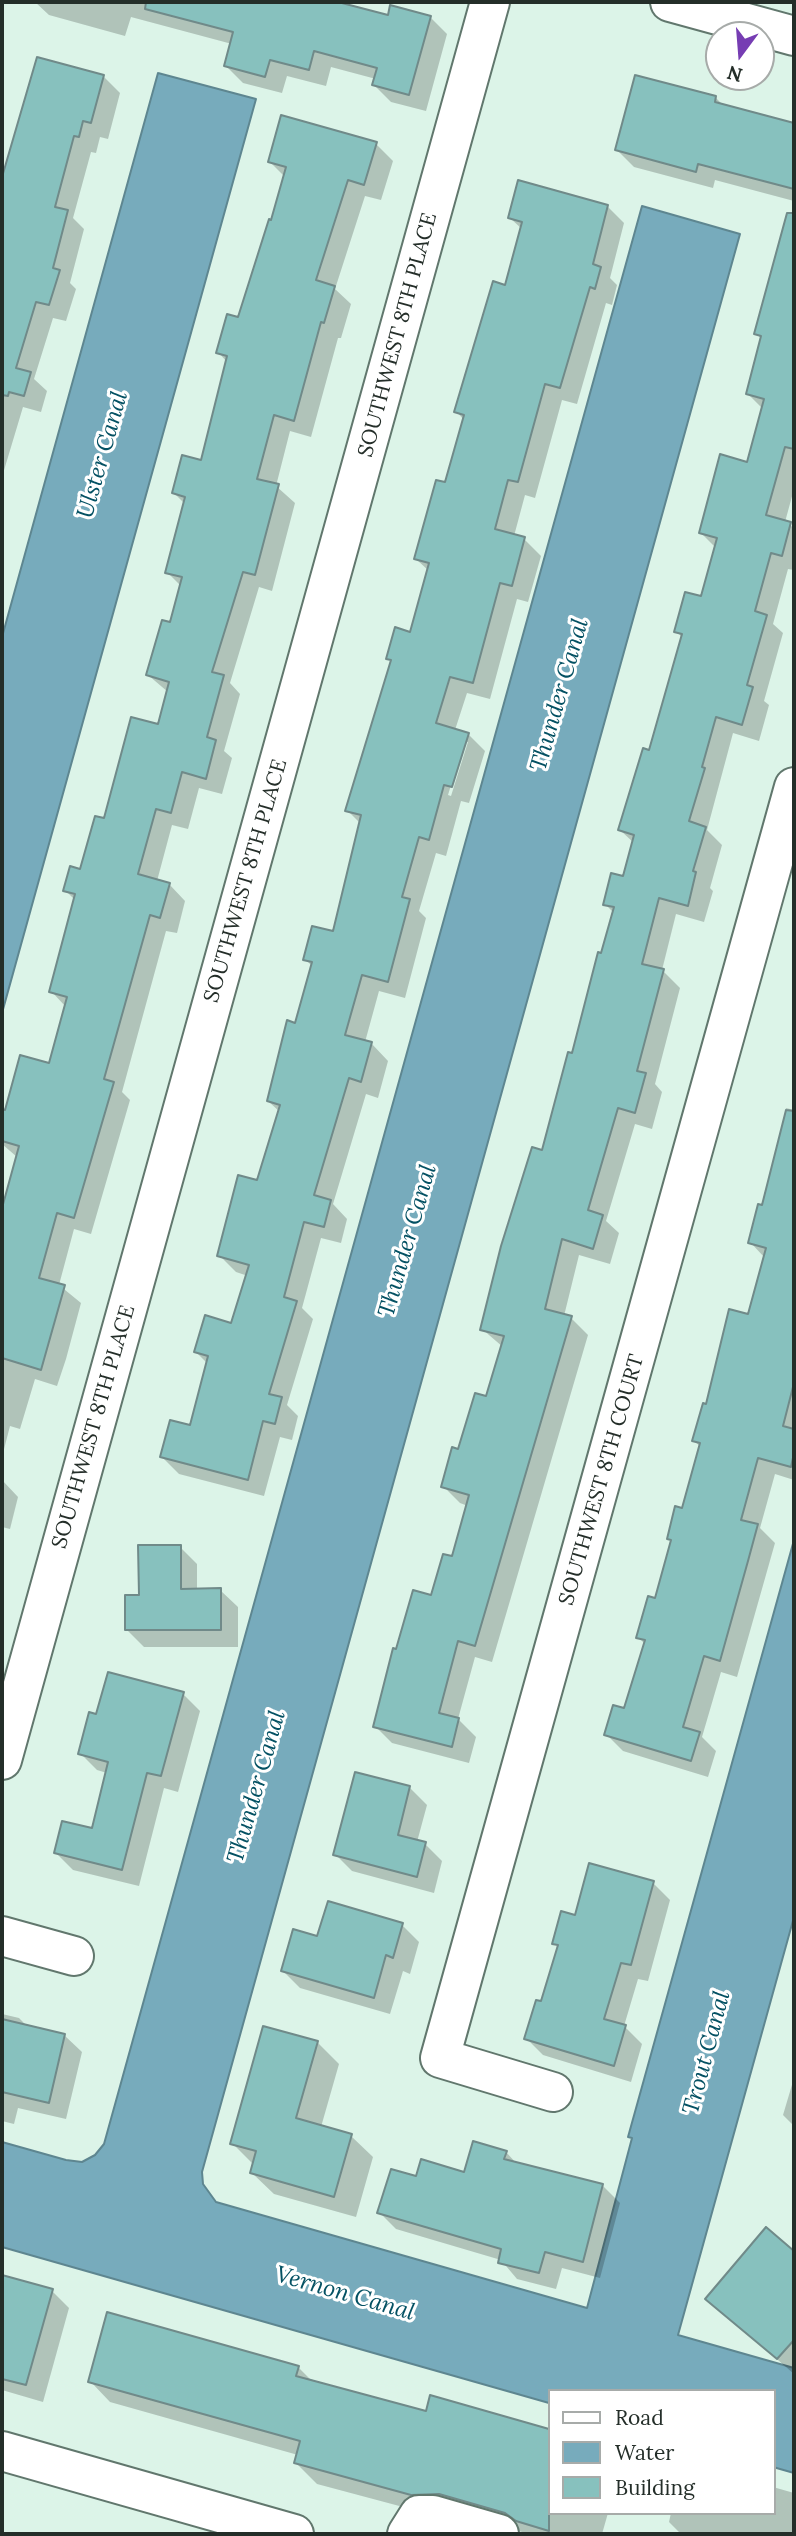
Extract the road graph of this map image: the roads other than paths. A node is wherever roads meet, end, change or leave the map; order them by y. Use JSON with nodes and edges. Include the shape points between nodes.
{"nodes":[{"id":1,"x":490,"y":2,"type":"edge"},
{"id":2,"x":670,"y":2,"type":"edge"},
{"id":3,"x":794,"y":36,"type":"edge"},
{"id":4,"x":794,"y":788,"type":"edge"},
{"id":5,"x":2,"y":1760,"type":"edge"},
{"id":6,"x":2,"y":1936,"type":"edge"},
{"id":7,"x":74,"y":1956,"type":"dead end"},
{"id":8,"x":553,"y":2092,"type":"dead end"},
{"id":9,"x":2,"y":2451,"type":"edge"},
{"id":10,"x":294,"y":2534,"type":"edge"},
{"id":11,"x":407,"y":2534,"type":"edge"},
{"id":12,"x":499,"y":2534,"type":"edge"}],
"edges":[{"from":1,"to":5,"type":"street","name":"SOUTHWEST 8TH PLACE"},
{"from":2,"to":3,"type":"street"},
{"from":4,"to":8,"type":"street","name":"SOUTHWEST 8TH COURT","via":[[440,2058]]},
{"from":6,"to":7,"type":"street"},
{"from":9,"to":10,"type":"street"},
{"from":11,"to":12,"type":"street","via":[[419,2515],[433,2515]]}]}
